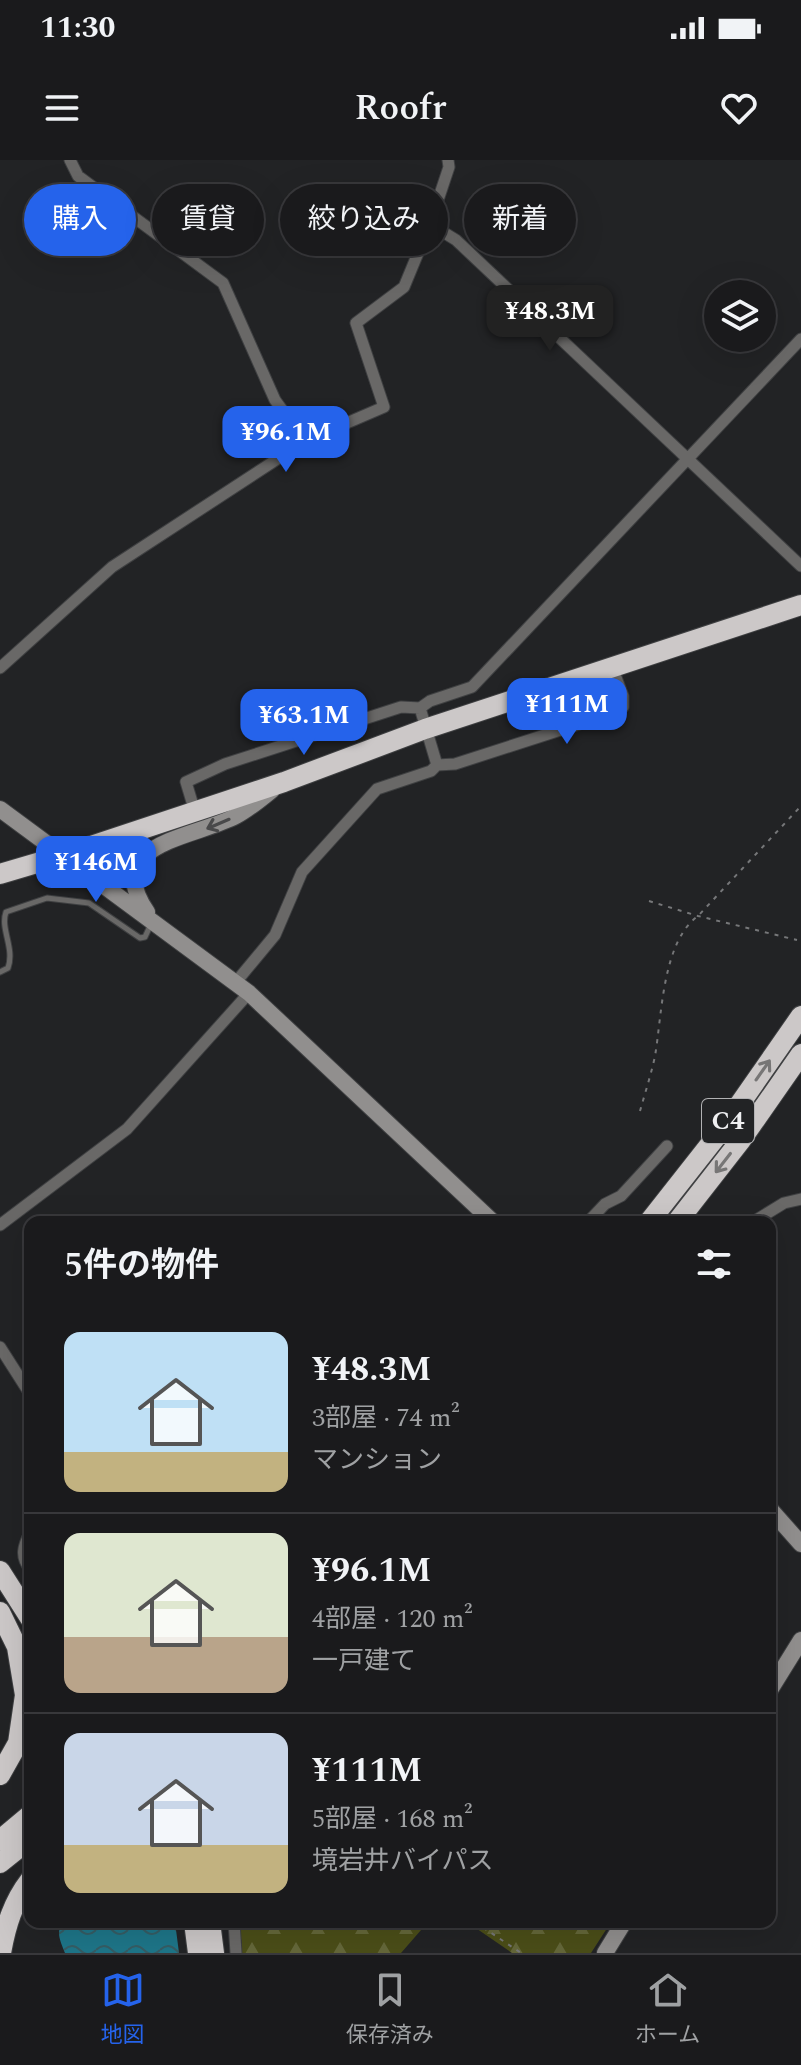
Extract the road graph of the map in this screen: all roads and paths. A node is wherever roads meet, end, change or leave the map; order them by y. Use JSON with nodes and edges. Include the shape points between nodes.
{"nodes":[{"id":1,"x":70,"y":160,"type":"edge"},
{"id":2,"x":448,"y":160,"type":"edge"},
{"id":3,"x":443,"y":184,"type":"edge"},
{"id":4,"x":448,"y":235,"type":"edge"},
{"id":5,"x":417,"y":256,"type":"edge"},
{"id":6,"x":801,"y":339,"type":"edge"},
{"id":7,"x":305,"y":441,"type":"junction"},
{"id":8,"x":688,"y":459,"type":"junction"},
{"id":9,"x":801,"y":566,"type":"edge"},
{"id":10,"x":801,"y":605,"type":"edge"},
{"id":11,"x":612,"y":667,"type":"junction"},
{"id":12,"x":0,"y":668,"type":"edge"},
{"id":13,"x":420,"y":708,"type":"junction"},
{"id":14,"x":425,"y":729,"type":"junction"},
{"id":15,"x":437,"y":765,"type":"junction"},
{"id":16,"x":284,"y":782,"type":"junction"},
{"id":17,"x":801,"y":806,"type":"edge"},
{"id":18,"x":0,"y":809,"type":"edge"},
{"id":19,"x":195,"y":812,"type":"junction"},
{"id":20,"x":64,"y":855,"type":"junction"},
{"id":21,"x":0,"y":874,"type":"edge"},
{"id":22,"x":0,"y":882,"type":"edge"},
{"id":23,"x":649,"y":901,"type":"dead end"},
{"id":24,"x":698,"y":916,"type":"junction"},
{"id":25,"x":152,"y":919,"type":"junction"},
{"id":26,"x":797,"y":940,"type":"dead end"},
{"id":27,"x":0,"y":972,"type":"edge"},
{"id":28,"x":242,"y":987,"type":"junction"},
{"id":29,"x":801,"y":1016,"type":"edge"},
{"id":30,"x":801,"y":1054,"type":"edge"},
{"id":31,"x":640,"y":1111,"type":"dead end"},
{"id":32,"x":667,"y":1146,"type":"dead end"},
{"id":33,"x":801,"y":1199,"type":"edge"},
{"id":34,"x":487,"y":1216,"type":"edge"},
{"id":35,"x":594,"y":1216,"type":"edge"},
{"id":36,"x":654,"y":1216,"type":"edge"},
{"id":37,"x":682,"y":1216,"type":"edge"},
{"id":38,"x":763,"y":1216,"type":"edge"},
{"id":39,"x":0,"y":1225,"type":"edge"},
{"id":40,"x":0,"y":1347,"type":"edge"},
{"id":41,"x":24,"y":1385,"type":"edge"},
{"id":42,"x":776,"y":1516,"type":"edge"},
{"id":43,"x":801,"y":1544,"type":"edge"},
{"id":44,"x":0,"y":1570,"type":"edge"},
{"id":45,"x":24,"y":1596,"type":"edge"},
{"id":46,"x":0,"y":1602,"type":"edge"},
{"id":47,"x":24,"y":1608,"type":"edge"},
{"id":48,"x":0,"y":1612,"type":"edge"},
{"id":49,"x":24,"y":1636,"type":"edge"},
{"id":50,"x":801,"y":1640,"type":"edge"},
{"id":51,"x":776,"y":1680,"type":"edge"},
{"id":52,"x":24,"y":1689,"type":"edge"},
{"id":53,"x":24,"y":1702,"type":"edge"},
{"id":54,"x":0,"y":1775,"type":"edge"},
{"id":55,"x":24,"y":1820,"type":"edge"},
{"id":56,"x":0,"y":1840,"type":"edge"},
{"id":57,"x":24,"y":1844,"type":"edge"},
{"id":58,"x":0,"y":1863,"type":"edge"},
{"id":59,"x":24,"y":1888,"type":"edge"},
{"id":60,"x":195,"y":1928,"type":"edge"},
{"id":61,"x":211,"y":1928,"type":"edge"},
{"id":62,"x":234,"y":1928,"type":"edge"},
{"id":63,"x":484,"y":1928,"type":"edge"},
{"id":64,"x":620,"y":1928,"type":"edge"},
{"id":65,"x":1,"y":1953,"type":"edge"},
{"id":66,"x":198,"y":1953,"type":"edge"},
{"id":67,"x":214,"y":1953,"type":"edge"},
{"id":68,"x":236,"y":1953,"type":"edge"},
{"id":69,"x":521,"y":1953,"type":"edge"},
{"id":70,"x":605,"y":1953,"type":"edge"}],
"edges":[{"from":1,"to":7,"type":"street","via":[[78,176],[223,283],[275,400]]},
{"from":2,"to":3,"type":"street"},
{"from":4,"to":8,"type":"street"},
{"from":5,"to":7,"type":"street","via":[[404,287],[356,323],[384,407]]},
{"from":6,"to":8,"type":"street"},
{"from":7,"to":12,"type":"street","via":[[112,567]]},
{"from":8,"to":9,"type":"street"},
{"from":8,"to":13,"type":"street","via":[[472,687]]},
{"from":10,"to":11,"type":"highway"},
{"from":11,"to":14,"type":"highway"},
{"from":11,"to":15,"type":"street","via":[[623,707],[455,764]]},
{"from":13,"to":14,"type":"street"},
{"from":13,"to":19,"type":"street","via":[[401,707],[225,764],[186,782]]},
{"from":14,"to":15,"type":"street"},
{"from":14,"to":16,"type":"highway"},
{"from":15,"to":28,"type":"street","via":[[377,789],[302,872],[275,935]]},
{"from":16,"to":19,"type":"highway"},
{"from":16,"to":25,"type":"street","one_way":true,"via":[[238,815],[159,846],[140,860],[133,880]]},
{"from":17,"to":24,"type":"path"},
{"from":18,"to":20,"type":"street"},
{"from":19,"to":20,"type":"highway"},
{"from":20,"to":21,"type":"highway"},
{"from":20,"to":22,"type":"highway"},
{"from":20,"to":25,"type":"street"},
{"from":23,"to":24,"type":"path"},
{"from":24,"to":26,"type":"path"},
{"from":24,"to":31,"type":"path","via":[[687,924],[665,977],[655,1057]]},
{"from":25,"to":27,"type":"lane","via":[[148,933],[140,938],[89,903],[42,899],[3,916],[10,961]]},
{"from":25,"to":28,"type":"street"},
{"from":28,"to":34,"type":"street"},
{"from":28,"to":39,"type":"street","via":[[127,1129]]},
{"from":36,"to":29,"type":"highway","number":"C4","one_way":true},
{"from":30,"to":37,"type":"highway","number":"C4","one_way":true},
{"from":32,"to":35,"type":"street","via":[[621,1196]]},
{"from":33,"to":38,"type":"street"},
{"from":40,"to":41,"type":"street"},
{"from":42,"to":43,"type":"street"},
{"from":44,"to":45,"type":"highway"},
{"from":44,"to":47,"type":"highway"},
{"from":46,"to":49,"type":"highway"},
{"from":48,"to":52,"type":"highway","via":[[17,1647]]},
{"from":50,"to":51,"type":"street"},
{"from":53,"to":54,"type":"highway","via":[[18,1743]]},
{"from":55,"to":56,"type":"highway"},
{"from":57,"to":58,"type":"highway"},
{"from":59,"to":65,"type":"highway"},
{"from":60,"to":66,"type":"highway"},
{"from":61,"to":67,"type":"highway"},
{"from":62,"to":68,"type":"street"},
{"from":63,"to":69,"type":"path"},
{"from":64,"to":70,"type":"street"}]}
